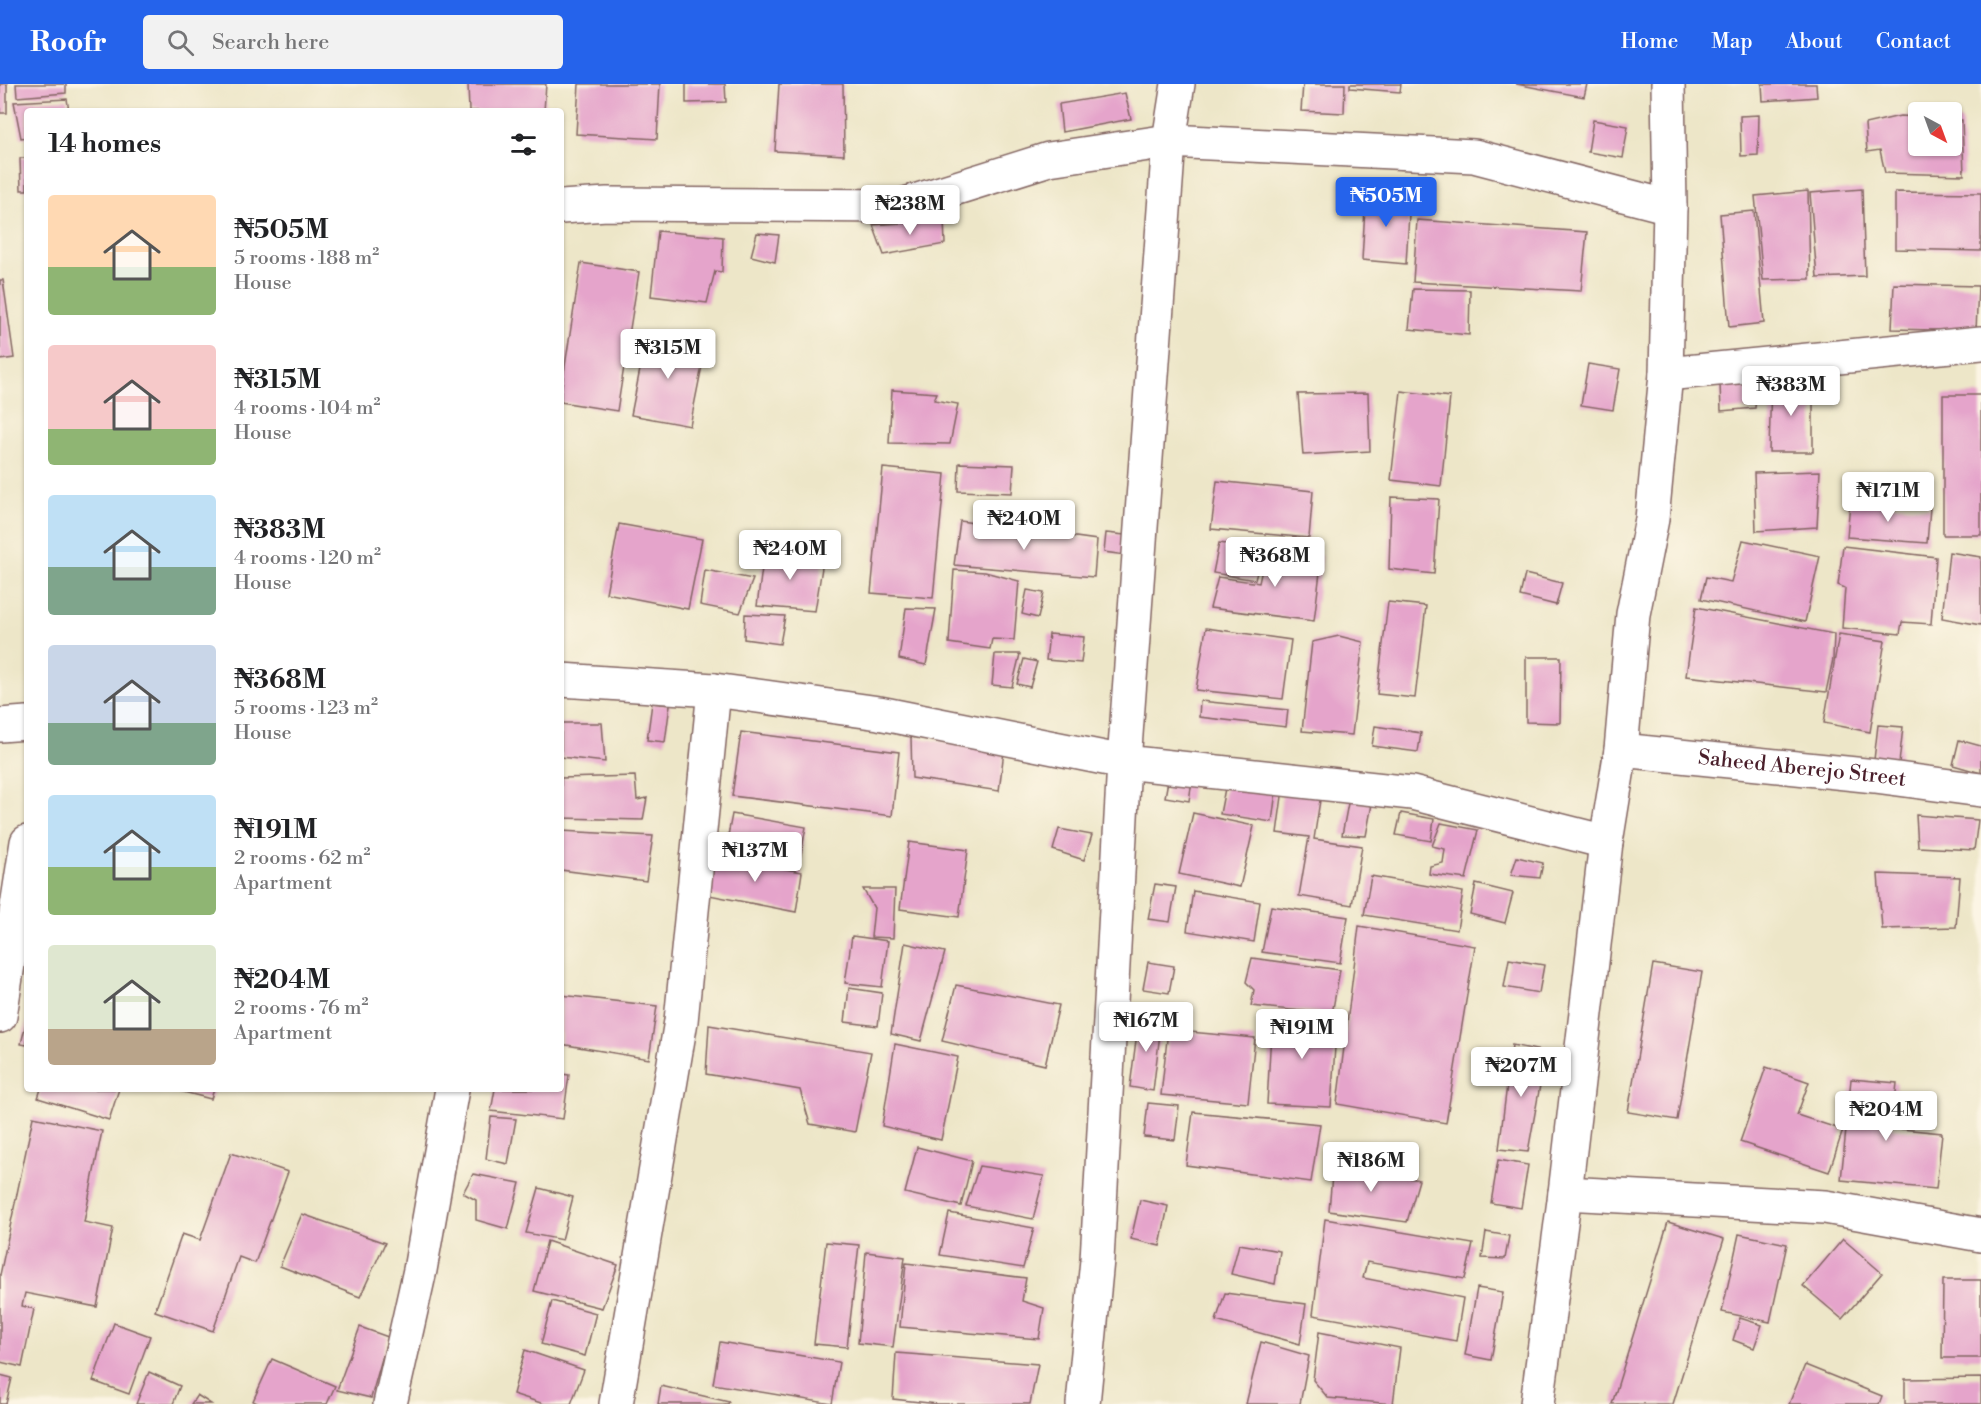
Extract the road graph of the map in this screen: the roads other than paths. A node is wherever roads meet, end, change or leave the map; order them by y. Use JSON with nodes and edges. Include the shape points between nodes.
{"nodes":[{"id":1,"x":1178,"y":84,"type":"edge"},
{"id":2,"x":1668,"y":84,"type":"edge"},
{"id":3,"x":1169,"y":141,"type":"junction"},
{"id":4,"x":564,"y":207,"type":"edge"},
{"id":5,"x":1670,"y":207,"type":"junction"},
{"id":6,"x":1981,"y":343,"type":"edge"},
{"id":7,"x":1666,"y":374,"type":"junction"},
{"id":8,"x":564,"y":680,"type":"edge"},
{"id":9,"x":714,"y":690,"type":"junction"},
{"id":10,"x":24,"y":723,"type":"edge"},
{"id":11,"x":0,"y":725,"type":"edge"},
{"id":12,"x":1621,"y":750,"type":"junction"},
{"id":13,"x":1124,"y":762,"type":"junction"},
{"id":14,"x":1981,"y":790,"type":"edge"},
{"id":15,"x":1606,"y":842,"type":"junction"},
{"id":16,"x":24,"y":861,"type":"edge"},
{"id":17,"x":0,"y":1016,"type":"edge"},
{"id":18,"x":451,"y":1092,"type":"edge"},
{"id":19,"x":1565,"y":1193,"type":"junction"},
{"id":20,"x":1981,"y":1235,"type":"edge"},
{"id":21,"x":390,"y":1404,"type":"edge"},
{"id":22,"x":616,"y":1404,"type":"edge"},
{"id":23,"x":1083,"y":1404,"type":"edge"},
{"id":24,"x":1536,"y":1404,"type":"edge"}],
"edges":[{"from":1,"to":3,"type":"street"},
{"from":2,"to":5,"type":"street"},
{"from":3,"to":4,"type":"street","via":[[1049,159],[899,206]]},
{"from":3,"to":5,"type":"street","via":[[1474,156]]},
{"from":3,"to":13,"type":"street"},
{"from":5,"to":7,"type":"street"},
{"from":6,"to":7,"type":"street"},
{"from":7,"to":12,"type":"street","via":[[1652,519],[1633,614]]},
{"from":8,"to":9,"type":"street"},
{"from":9,"to":13,"type":"street","via":[[879,713]]},
{"from":9,"to":22,"type":"street","via":[[681,1021]]},
{"from":10,"to":11,"type":"street"},
{"from":12,"to":14,"type":"street","name":"Saheed Aberejo Street"},
{"from":12,"to":15,"type":"street"},
{"from":13,"to":15,"type":"street","via":[[1412,793]]},
{"from":13,"to":23,"type":"street","via":[[1097,1260]]},
{"from":15,"to":19,"type":"street"},
{"from":16,"to":17,"type":"street"},
{"from":18,"to":21,"type":"street","via":[[420,1270]]},
{"from":19,"to":20,"type":"street","via":[[1825,1208]]},
{"from":19,"to":24,"type":"street"}]}
